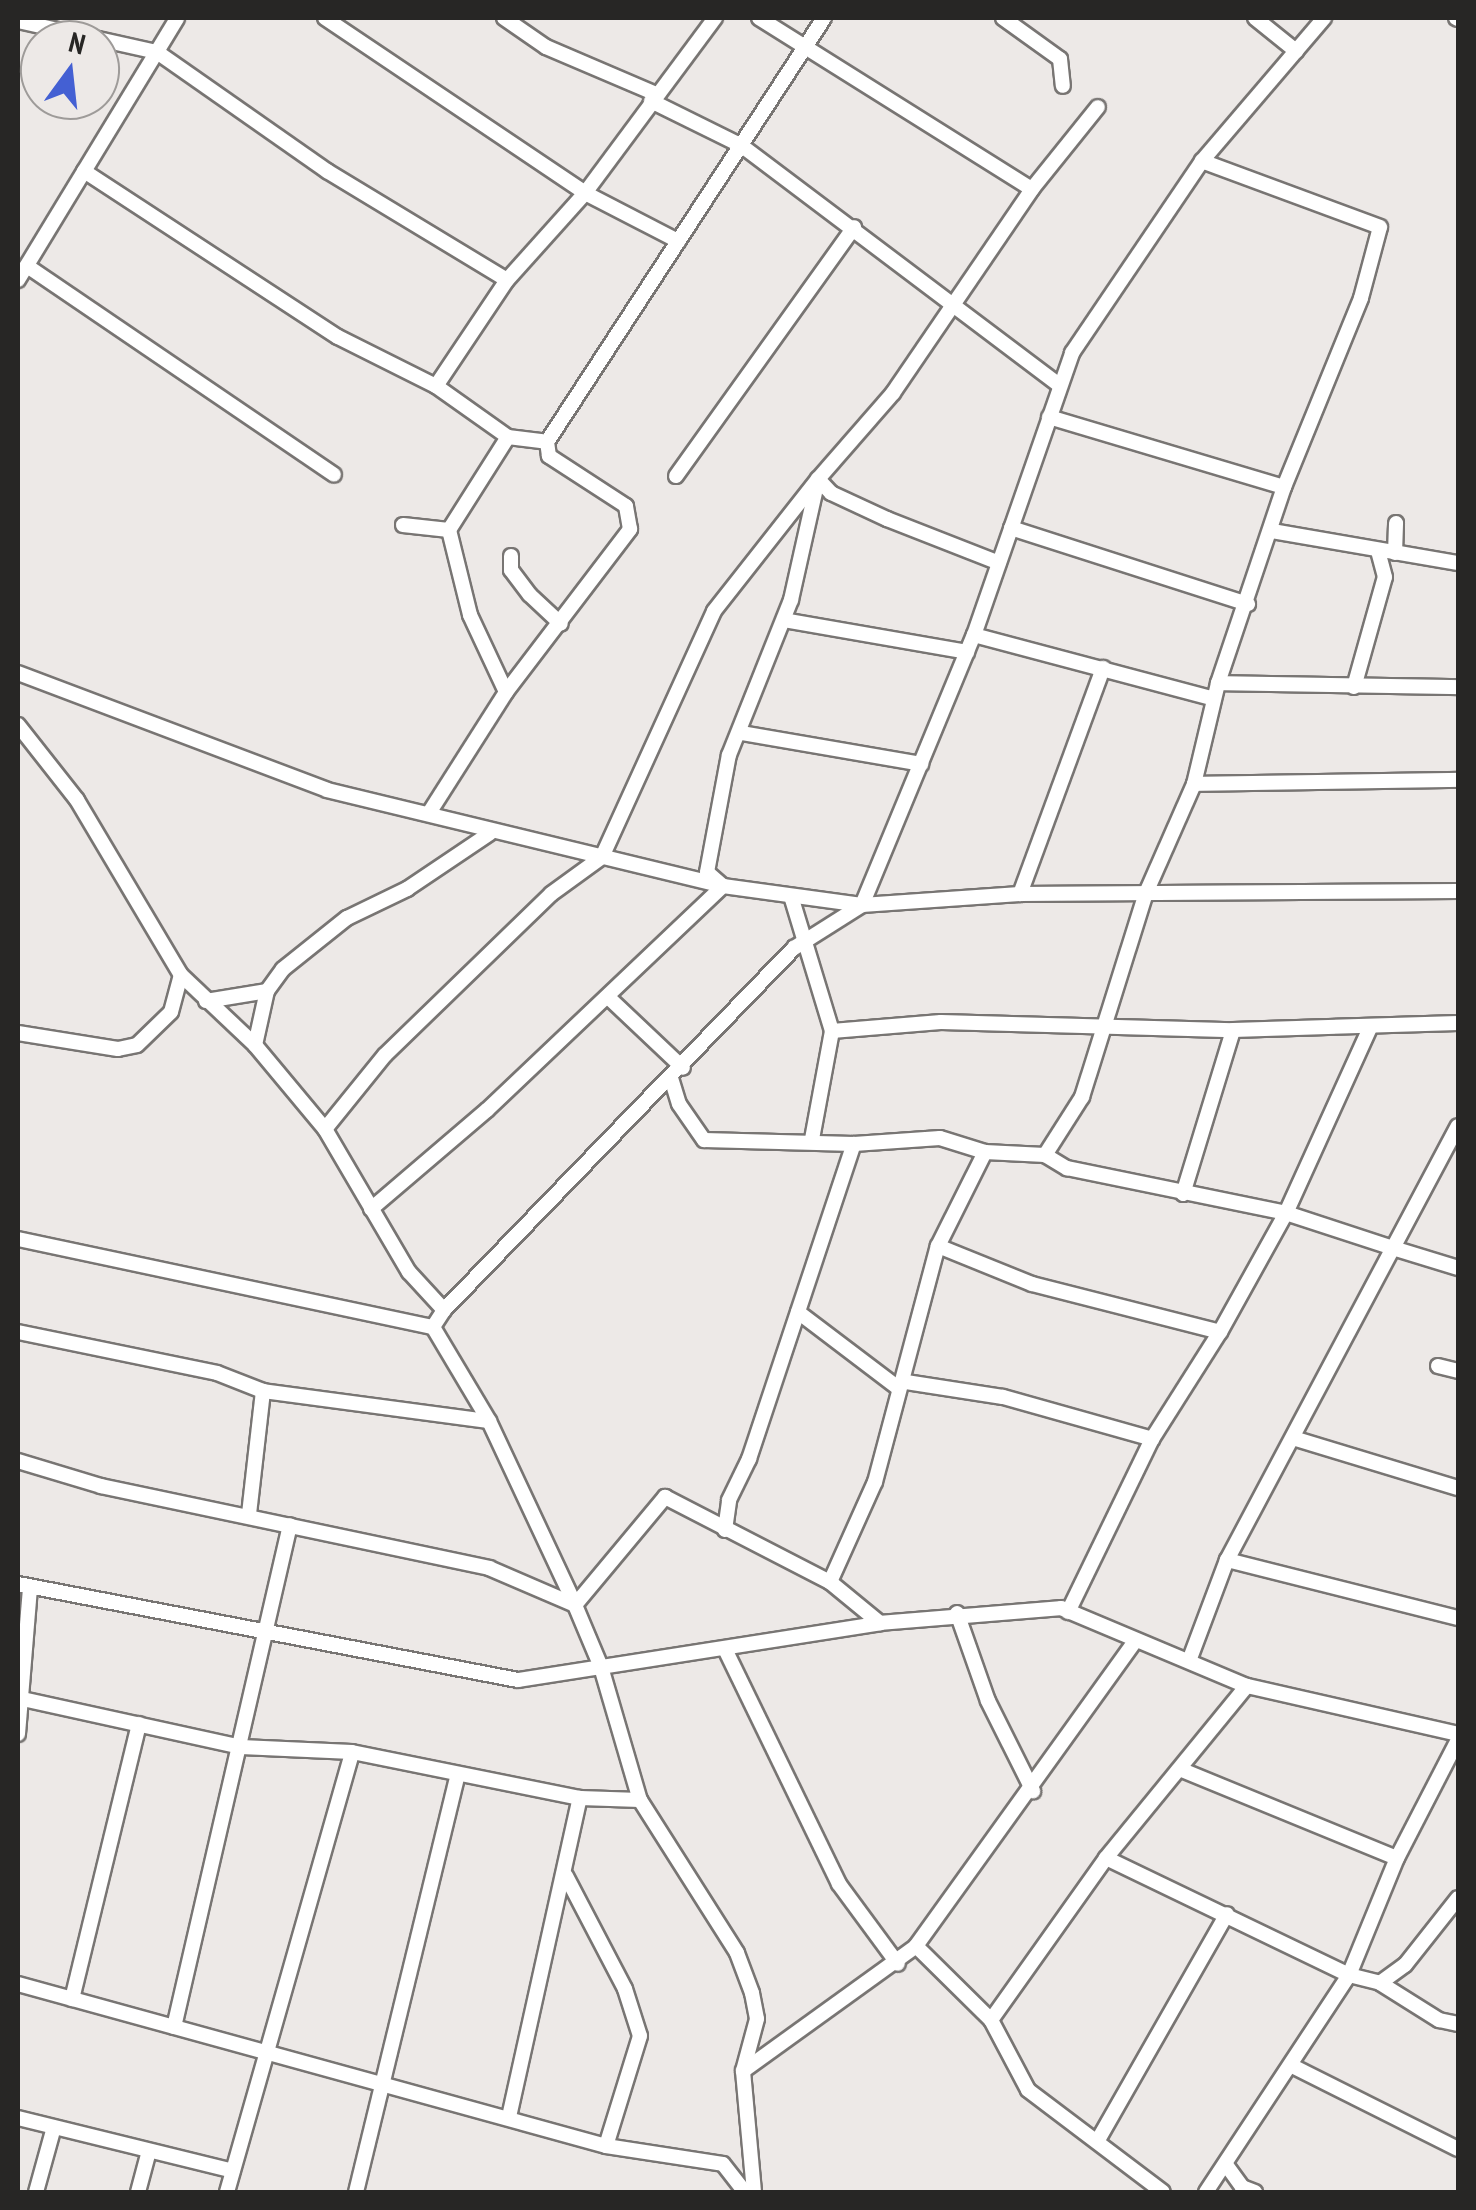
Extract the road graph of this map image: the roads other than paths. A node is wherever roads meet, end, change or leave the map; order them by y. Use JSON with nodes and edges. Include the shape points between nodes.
{"nodes":[{"id":1,"x":176,"y":18,"type":"edge"},
{"id":2,"x":325,"y":18,"type":"edge"},
{"id":3,"x":504,"y":18,"type":"edge"},
{"id":4,"x":716,"y":18,"type":"edge"},
{"id":5,"x":759,"y":18,"type":"edge"},
{"id":6,"x":824,"y":18,"type":"edge"},
{"id":7,"x":1004,"y":18,"type":"edge"},
{"id":8,"x":1255,"y":18,"type":"edge"},
{"id":9,"x":1324,"y":18,"type":"edge"},
{"id":10,"x":18,"y":21,"type":"edge"},
{"id":11,"x":804,"y":48,"type":"junction"},
{"id":12,"x":1296,"y":51,"type":"junction"},
{"id":13,"x":157,"y":52,"type":"junction"},
{"id":14,"x":1063,"y":86,"type":"dead end"},
{"id":15,"x":653,"y":98,"type":"junction"},
{"id":16,"x":1098,"y":106,"type":"dead end"},
{"id":17,"x":742,"y":146,"type":"junction"},
{"id":18,"x":1202,"y":161,"type":"junction"},
{"id":19,"x":84,"y":171,"type":"junction"},
{"id":20,"x":1032,"y":189,"type":"junction"},
{"id":21,"x":584,"y":192,"type":"junction"},
{"id":22,"x":854,"y":227,"type":"junction"},
{"id":23,"x":678,"y":241,"type":"junction"},
{"id":24,"x":27,"y":266,"type":"junction"},
{"id":25,"x":18,"y":280,"type":"edge"},
{"id":26,"x":508,"y":280,"type":"junction"},
{"id":27,"x":951,"y":309,"type":"junction"},
{"id":28,"x":1058,"y":384,"type":"junction"},
{"id":29,"x":436,"y":386,"type":"junction"},
{"id":30,"x":1049,"y":416,"type":"junction"},
{"id":31,"x":508,"y":437,"type":"junction"},
{"id":32,"x":547,"y":442,"type":"junction"},
{"id":33,"x":334,"y":475,"type":"dead end"},
{"id":34,"x":676,"y":476,"type":"dead end"},
{"id":35,"x":818,"y":479,"type":"junction"},
{"id":36,"x":1284,"y":488,"type":"junction"},
{"id":37,"x":1396,"y":523,"type":"dead end"},
{"id":38,"x":404,"y":525,"type":"dead end"},
{"id":39,"x":1010,"y":528,"type":"junction"},
{"id":40,"x":449,"y":530,"type":"junction"},
{"id":41,"x":1272,"y":531,"type":"junction"},
{"id":42,"x":1378,"y":551,"type":"junction"},
{"id":43,"x":1402,"y":554,"type":"junction"},
{"id":44,"x":511,"y":556,"type":"dead end"},
{"id":45,"x":999,"y":563,"type":"junction"},
{"id":46,"x":1458,"y":563,"type":"edge"},
{"id":47,"x":1385,"y":577,"type":"junction"},
{"id":48,"x":1248,"y":604,"type":"junction"},
{"id":49,"x":784,"y":620,"type":"junction"},
{"id":50,"x":561,"y":624,"type":"junction"},
{"id":51,"x":974,"y":635,"type":"junction"},
{"id":52,"x":967,"y":652,"type":"junction"},
{"id":53,"x":1104,"y":668,"type":"junction"},
{"id":54,"x":18,"y":673,"type":"edge"},
{"id":55,"x":1218,"y":683,"type":"junction"},
{"id":56,"x":1354,"y":686,"type":"junction"},
{"id":57,"x":1458,"y":687,"type":"edge"},
{"id":58,"x":506,"y":692,"type":"junction"},
{"id":59,"x":1214,"y":700,"type":"junction"},
{"id":60,"x":18,"y":725,"type":"edge"},
{"id":61,"x":742,"y":733,"type":"junction"},
{"id":62,"x":921,"y":764,"type":"junction"},
{"id":63,"x":1458,"y":780,"type":"edge"},
{"id":64,"x":1194,"y":784,"type":"junction"},
{"id":65,"x":429,"y":813,"type":"junction"},
{"id":66,"x":489,"y":834,"type":"junction"},
{"id":67,"x":602,"y":858,"type":"junction"},
{"id":68,"x":723,"y":886,"type":"junction"},
{"id":69,"x":1458,"y":892,"type":"edge"},
{"id":70,"x":1146,"y":893,"type":"junction"},
{"id":71,"x":1020,"y":894,"type":"junction"},
{"id":72,"x":791,"y":896,"type":"junction"},
{"id":73,"x":862,"y":905,"type":"junction"},
{"id":74,"x":806,"y":938,"type":"junction"},
{"id":75,"x":181,"y":975,"type":"junction"},
{"id":76,"x":267,"y":992,"type":"junction"},
{"id":77,"x":608,"y":997,"type":"junction"},
{"id":78,"x":206,"y":1001,"type":"junction"},
{"id":79,"x":1458,"y":1023,"type":"edge"},
{"id":80,"x":1372,"y":1026,"type":"junction"},
{"id":81,"x":1103,"y":1028,"type":"junction"},
{"id":82,"x":1233,"y":1030,"type":"junction"},
{"id":83,"x":18,"y":1032,"type":"edge"},
{"id":84,"x":832,"y":1032,"type":"junction"},
{"id":85,"x":255,"y":1045,"type":"junction"},
{"id":86,"x":684,"y":1068,"type":"junction"},
{"id":87,"x":671,"y":1078,"type":"junction"},
{"id":88,"x":1458,"y":1126,"type":"edge"},
{"id":89,"x":325,"y":1129,"type":"junction"},
{"id":90,"x":812,"y":1139,"type":"junction"},
{"id":91,"x":854,"y":1144,"type":"junction"},
{"id":92,"x":985,"y":1152,"type":"junction"},
{"id":93,"x":1045,"y":1155,"type":"junction"},
{"id":94,"x":1183,"y":1194,"type":"junction"},
{"id":95,"x":372,"y":1209,"type":"junction"},
{"id":96,"x":1286,"y":1214,"type":"junction"},
{"id":97,"x":18,"y":1239,"type":"edge"},
{"id":98,"x":938,"y":1246,"type":"junction"},
{"id":99,"x":1393,"y":1248,"type":"junction"},
{"id":100,"x":1458,"y":1268,"type":"edge"},
{"id":101,"x":444,"y":1310,"type":"junction"},
{"id":102,"x":798,"y":1312,"type":"junction"},
{"id":103,"x":434,"y":1327,"type":"junction"},
{"id":104,"x":18,"y":1332,"type":"edge"},
{"id":105,"x":1220,"y":1332,"type":"junction"},
{"id":106,"x":1438,"y":1366,"type":"dead end"},
{"id":107,"x":1458,"y":1371,"type":"edge"},
{"id":108,"x":902,"y":1385,"type":"junction"},
{"id":109,"x":262,"y":1391,"type":"junction"},
{"id":110,"x":489,"y":1421,"type":"junction"},
{"id":111,"x":1293,"y":1438,"type":"junction"},
{"id":112,"x":1152,"y":1439,"type":"junction"},
{"id":113,"x":18,"y":1461,"type":"edge"},
{"id":114,"x":1458,"y":1488,"type":"edge"},
{"id":115,"x":249,"y":1514,"type":"junction"},
{"id":116,"x":290,"y":1524,"type":"junction"},
{"id":117,"x":724,"y":1530,"type":"junction"},
{"id":118,"x":1227,"y":1560,"type":"junction"},
{"id":119,"x":830,"y":1582,"type":"junction"},
{"id":120,"x":24,"y":1586,"type":"edge"},
{"id":121,"x":574,"y":1605,"type":"junction"},
{"id":122,"x":1068,"y":1612,"type":"junction"},
{"id":123,"x":958,"y":1613,"type":"junction"},
{"id":124,"x":1458,"y":1618,"type":"edge"},
{"id":125,"x":880,"y":1623,"type":"junction"},
{"id":126,"x":263,"y":1626,"type":"junction"},
{"id":127,"x":1134,"y":1643,"type":"junction"},
{"id":128,"x":725,"y":1650,"type":"junction"},
{"id":129,"x":1189,"y":1661,"type":"junction"},
{"id":130,"x":601,"y":1667,"type":"junction"},
{"id":131,"x":1247,"y":1686,"type":"junction"},
{"id":132,"x":21,"y":1699,"type":"edge"},
{"id":133,"x":139,"y":1724,"type":"junction"},
{"id":134,"x":18,"y":1734,"type":"edge"},
{"id":135,"x":1458,"y":1737,"type":"edge"},
{"id":136,"x":242,"y":1747,"type":"junction"},
{"id":137,"x":352,"y":1752,"type":"junction"},
{"id":138,"x":1182,"y":1770,"type":"junction"},
{"id":139,"x":457,"y":1776,"type":"junction"},
{"id":140,"x":1033,"y":1790,"type":"junction"},
{"id":141,"x":580,"y":1798,"type":"junction"},
{"id":142,"x":640,"y":1800,"type":"junction"},
{"id":143,"x":1106,"y":1858,"type":"junction"},
{"id":144,"x":1397,"y":1858,"type":"junction"},
{"id":145,"x":566,"y":1876,"type":"junction"},
{"id":146,"x":1458,"y":1898,"type":"edge"},
{"id":147,"x":1227,"y":1914,"type":"junction"},
{"id":148,"x":916,"y":1946,"type":"junction"},
{"id":149,"x":898,"y":1964,"type":"junction"},
{"id":150,"x":1349,"y":1976,"type":"junction"},
{"id":151,"x":1380,"y":1983,"type":"junction"},
{"id":152,"x":18,"y":1984,"type":"edge"},
{"id":153,"x":72,"y":1999,"type":"junction"},
{"id":154,"x":991,"y":2020,"type":"junction"},
{"id":155,"x":1458,"y":2024,"type":"edge"},
{"id":156,"x":174,"y":2026,"type":"junction"},
{"id":157,"x":269,"y":2052,"type":"junction"},
{"id":158,"x":1294,"y":2067,"type":"junction"},
{"id":159,"x":743,"y":2071,"type":"junction"},
{"id":160,"x":382,"y":2082,"type":"junction"},
{"id":161,"x":508,"y":2117,"type":"junction"},
{"id":162,"x":18,"y":2118,"type":"edge"},
{"id":163,"x":54,"y":2127,"type":"junction"},
{"id":164,"x":748,"y":2134,"type":"junction"},
{"id":165,"x":1098,"y":2140,"type":"junction"},
{"id":166,"x":606,"y":2146,"type":"junction"},
{"id":167,"x":1458,"y":2148,"type":"edge"},
{"id":168,"x":149,"y":2151,"type":"junction"},
{"id":169,"x":723,"y":2164,"type":"junction"},
{"id":170,"x":1228,"y":2166,"type":"junction"},
{"id":171,"x":233,"y":2171,"type":"junction"},
{"id":172,"x":36,"y":2192,"type":"edge"},
{"id":173,"x":138,"y":2192,"type":"edge"},
{"id":174,"x":227,"y":2192,"type":"edge"},
{"id":175,"x":356,"y":2192,"type":"edge"},
{"id":176,"x":745,"y":2192,"type":"edge"},
{"id":177,"x":754,"y":2192,"type":"edge"},
{"id":178,"x":1163,"y":2192,"type":"edge"},
{"id":179,"x":1206,"y":2192,"type":"edge"},
{"id":180,"x":1255,"y":2192,"type":"edge"}],
"edges":[{"from":1,"to":13,"type":"street"},
{"from":2,"to":21,"type":"street"},
{"from":3,"to":15,"type":"street","via":[[546,47]]},
{"from":4,"to":15,"type":"street"},
{"from":5,"to":11,"type":"street"},
{"from":6,"to":11,"type":"street"},
{"from":7,"to":14,"type":"street","via":[[1060,59]]},
{"from":8,"to":12,"type":"street"},
{"from":9,"to":12,"type":"street"},
{"from":10,"to":13,"type":"street"},
{"from":11,"to":17,"type":"street"},
{"from":11,"to":20,"type":"street"},
{"from":12,"to":18,"type":"street"},
{"from":13,"to":19,"type":"street"},
{"from":13,"to":26,"type":"street","via":[[327,170]]},
{"from":15,"to":17,"type":"street"},
{"from":15,"to":21,"type":"street"},
{"from":16,"to":20,"type":"street"},
{"from":17,"to":22,"type":"street"},
{"from":17,"to":23,"type":"street"},
{"from":18,"to":28,"type":"street","via":[[1086,326]]},
{"from":18,"to":36,"type":"street","via":[[1380,227],[1361,298]]},
{"from":19,"to":24,"type":"street"},
{"from":19,"to":29,"type":"street","via":[[338,337]]},
{"from":20,"to":27,"type":"street"},
{"from":21,"to":23,"type":"street"},
{"from":21,"to":26,"type":"street"},
{"from":22,"to":27,"type":"street"},
{"from":22,"to":34,"type":"street"},
{"from":23,"to":32,"type":"street"},
{"from":24,"to":25,"type":"street"},
{"from":24,"to":33,"type":"street"},
{"from":26,"to":29,"type":"street"},
{"from":27,"to":28,"type":"street"},
{"from":27,"to":35,"type":"street","via":[[894,394]]},
{"from":28,"to":30,"type":"street"},
{"from":29,"to":31,"type":"street"},
{"from":30,"to":36,"type":"street"},
{"from":30,"to":39,"type":"street"},
{"from":31,"to":32,"type":"street"},
{"from":31,"to":40,"type":"street"},
{"from":32,"to":50,"type":"street","via":[[549,456],[632,514],[630,528]]},
{"from":35,"to":45,"type":"street","via":[[831,493],[887,519]]},
{"from":35,"to":49,"type":"street"},
{"from":35,"to":67,"type":"street","via":[[714,611]]},
{"from":36,"to":41,"type":"street"},
{"from":37,"to":43,"type":"street"},
{"from":38,"to":40,"type":"street"},
{"from":39,"to":45,"type":"street"},
{"from":39,"to":48,"type":"street"},
{"from":40,"to":58,"type":"street","via":[[470,614]]},
{"from":41,"to":42,"type":"street"},
{"from":41,"to":48,"type":"street"},
{"from":42,"to":43,"type":"street"},
{"from":42,"to":47,"type":"street"},
{"from":43,"to":46,"type":"street"},
{"from":43,"to":47,"type":"street"},
{"from":44,"to":50,"type":"street","via":[[512,570],[530,595]]},
{"from":45,"to":51,"type":"street"},
{"from":47,"to":56,"type":"street"},
{"from":48,"to":55,"type":"street"},
{"from":49,"to":52,"type":"street"},
{"from":49,"to":61,"type":"street"},
{"from":50,"to":58,"type":"street"},
{"from":51,"to":52,"type":"street"},
{"from":51,"to":53,"type":"street"},
{"from":52,"to":62,"type":"street"},
{"from":53,"to":59,"type":"street"},
{"from":53,"to":71,"type":"street"},
{"from":54,"to":65,"type":"street","via":[[327,790]]},
{"from":55,"to":56,"type":"street"},
{"from":55,"to":59,"type":"street"},
{"from":56,"to":57,"type":"street"},
{"from":58,"to":65,"type":"street"},
{"from":59,"to":64,"type":"street"},
{"from":60,"to":75,"type":"street","via":[[77,800]]},
{"from":61,"to":62,"type":"street"},
{"from":61,"to":68,"type":"street","via":[[730,754],[707,872]]},
{"from":62,"to":73,"type":"street"},
{"from":63,"to":64,"type":"street"},
{"from":64,"to":70,"type":"street"},
{"from":65,"to":66,"type":"street"},
{"from":66,"to":67,"type":"street"},
{"from":66,"to":76,"type":"street","via":[[347,918],[283,969]]},
{"from":67,"to":68,"type":"street"},
{"from":67,"to":89,"type":"street","via":[[551,894],[384,1055]]},
{"from":68,"to":72,"type":"street"},
{"from":68,"to":77,"type":"street"},
{"from":69,"to":70,"type":"street"},
{"from":70,"to":71,"type":"street"},
{"from":70,"to":81,"type":"street"},
{"from":71,"to":73,"type":"street"},
{"from":72,"to":73,"type":"street"},
{"from":72,"to":74,"type":"street"},
{"from":73,"to":74,"type":"street"},
{"from":74,"to":84,"type":"street"},
{"from":74,"to":86,"type":"street"},
{"from":75,"to":78,"type":"street"},
{"from":75,"to":83,"type":"street","via":[[170,1012],[137,1045],[118,1050]]},
{"from":76,"to":78,"type":"street"},
{"from":76,"to":85,"type":"street"},
{"from":77,"to":86,"type":"street"},
{"from":77,"to":95,"type":"street"},
{"from":78,"to":85,"type":"street"},
{"from":79,"to":80,"type":"street"},
{"from":80,"to":82,"type":"street"},
{"from":80,"to":96,"type":"street"},
{"from":81,"to":82,"type":"street"},
{"from":81,"to":84,"type":"street","via":[[941,1022]]},
{"from":81,"to":93,"type":"street","via":[[1082,1097]]},
{"from":82,"to":94,"type":"street"},
{"from":84,"to":90,"type":"street"},
{"from":85,"to":89,"type":"street"},
{"from":86,"to":87,"type":"street"},
{"from":87,"to":90,"type":"street","via":[[679,1104],[704,1140]]},
{"from":87,"to":101,"type":"street"},
{"from":88,"to":99,"type":"street"},
{"from":89,"to":95,"type":"street"},
{"from":90,"to":91,"type":"street"},
{"from":91,"to":92,"type":"street","via":[[940,1138]]},
{"from":91,"to":102,"type":"street"},
{"from":92,"to":93,"type":"street"},
{"from":92,"to":98,"type":"street"},
{"from":93,"to":94,"type":"street","via":[[1067,1168]]},
{"from":94,"to":96,"type":"street"},
{"from":95,"to":101,"type":"street","via":[[408,1272]]},
{"from":96,"to":99,"type":"street"},
{"from":96,"to":105,"type":"street"},
{"from":97,"to":103,"type":"street"},
{"from":98,"to":105,"type":"street","via":[[1032,1284]]},
{"from":98,"to":108,"type":"street"},
{"from":99,"to":100,"type":"street"},
{"from":99,"to":111,"type":"street"},
{"from":101,"to":103,"type":"street"},
{"from":102,"to":108,"type":"street"},
{"from":102,"to":117,"type":"street"},
{"from":103,"to":110,"type":"street"},
{"from":104,"to":109,"type":"street","via":[[217,1373]]},
{"from":105,"to":112,"type":"street"},
{"from":106,"to":107,"type":"street"},
{"from":108,"to":112,"type":"street","via":[[1003,1397]]},
{"from":108,"to":119,"type":"street","via":[[875,1482]]},
{"from":109,"to":110,"type":"street"},
{"from":109,"to":115,"type":"street"},
{"from":110,"to":121,"type":"street"},
{"from":111,"to":114,"type":"street"},
{"from":111,"to":118,"type":"street"},
{"from":112,"to":122,"type":"street"},
{"from":113,"to":115,"type":"street","via":[[101,1486]]},
{"from":115,"to":116,"type":"street"},
{"from":116,"to":121,"type":"street","via":[[489,1568]]},
{"from":116,"to":126,"type":"street"},
{"from":117,"to":119,"type":"street"},
{"from":117,"to":121,"type":"street","via":[[664,1497]]},
{"from":118,"to":124,"type":"street"},
{"from":118,"to":129,"type":"street"},
{"from":119,"to":125,"type":"street"},
{"from":120,"to":126,"type":"street"},
{"from":120,"to":132,"type":"street"},
{"from":121,"to":130,"type":"street"},
{"from":122,"to":123,"type":"street"},
{"from":122,"to":127,"type":"street"},
{"from":123,"to":125,"type":"street"},
{"from":123,"to":140,"type":"street","via":[[988,1701]]},
{"from":125,"to":128,"type":"street"},
{"from":126,"to":130,"type":"street","via":[[518,1680]]},
{"from":126,"to":136,"type":"street"},
{"from":127,"to":129,"type":"street"},
{"from":127,"to":140,"type":"street"},
{"from":128,"to":130,"type":"street"},
{"from":128,"to":149,"type":"street","via":[[839,1884]]},
{"from":129,"to":131,"type":"street"},
{"from":130,"to":142,"type":"street"},
{"from":131,"to":135,"type":"street"},
{"from":131,"to":138,"type":"street"},
{"from":132,"to":133,"type":"street"},
{"from":132,"to":134,"type":"street"},
{"from":133,"to":136,"type":"street"},
{"from":133,"to":153,"type":"street"},
{"from":135,"to":144,"type":"street"},
{"from":136,"to":137,"type":"street"},
{"from":136,"to":156,"type":"street"},
{"from":137,"to":139,"type":"street"},
{"from":137,"to":157,"type":"street"},
{"from":138,"to":143,"type":"street"},
{"from":138,"to":144,"type":"street"},
{"from":139,"to":141,"type":"street"},
{"from":139,"to":160,"type":"street"},
{"from":140,"to":148,"type":"street"},
{"from":141,"to":142,"type":"street"},
{"from":141,"to":145,"type":"street"},
{"from":142,"to":159,"type":"street","via":[[736,1953],[752,1993],[757,2019]]},
{"from":143,"to":147,"type":"street"},
{"from":143,"to":154,"type":"street"},
{"from":144,"to":150,"type":"street"},
{"from":145,"to":161,"type":"street"},
{"from":145,"to":166,"type":"street","via":[[625,1989],[640,2036]]},
{"from":146,"to":151,"type":"street","via":[[1405,1965]]},
{"from":147,"to":150,"type":"street"},
{"from":147,"to":165,"type":"street"},
{"from":148,"to":149,"type":"street"},
{"from":148,"to":154,"type":"street"},
{"from":149,"to":159,"type":"street"},
{"from":150,"to":151,"type":"street"},
{"from":150,"to":158,"type":"street"},
{"from":151,"to":155,"type":"street","via":[[1439,2020]]},
{"from":152,"to":153,"type":"street"},
{"from":153,"to":156,"type":"street"},
{"from":154,"to":165,"type":"street","via":[[1028,2090]]},
{"from":156,"to":157,"type":"street"},
{"from":157,"to":160,"type":"street"},
{"from":157,"to":171,"type":"street"},
{"from":158,"to":167,"type":"street"},
{"from":158,"to":170,"type":"street"},
{"from":159,"to":164,"type":"street","via":[[752,2118]]},
{"from":160,"to":161,"type":"street"},
{"from":160,"to":175,"type":"street"},
{"from":161,"to":166,"type":"street"},
{"from":162,"to":163,"type":"street"},
{"from":163,"to":168,"type":"street"},
{"from":163,"to":172,"type":"street"},
{"from":164,"to":169,"type":"street","via":[[742,2156]]},
{"from":164,"to":177,"type":"street"},
{"from":165,"to":178,"type":"street"},
{"from":166,"to":169,"type":"street"},
{"from":168,"to":171,"type":"street"},
{"from":168,"to":173,"type":"street"},
{"from":169,"to":176,"type":"street"},
{"from":170,"to":179,"type":"street"},
{"from":170,"to":180,"type":"street","via":[[1242,2187]]},
{"from":171,"to":174,"type":"street"}]}
